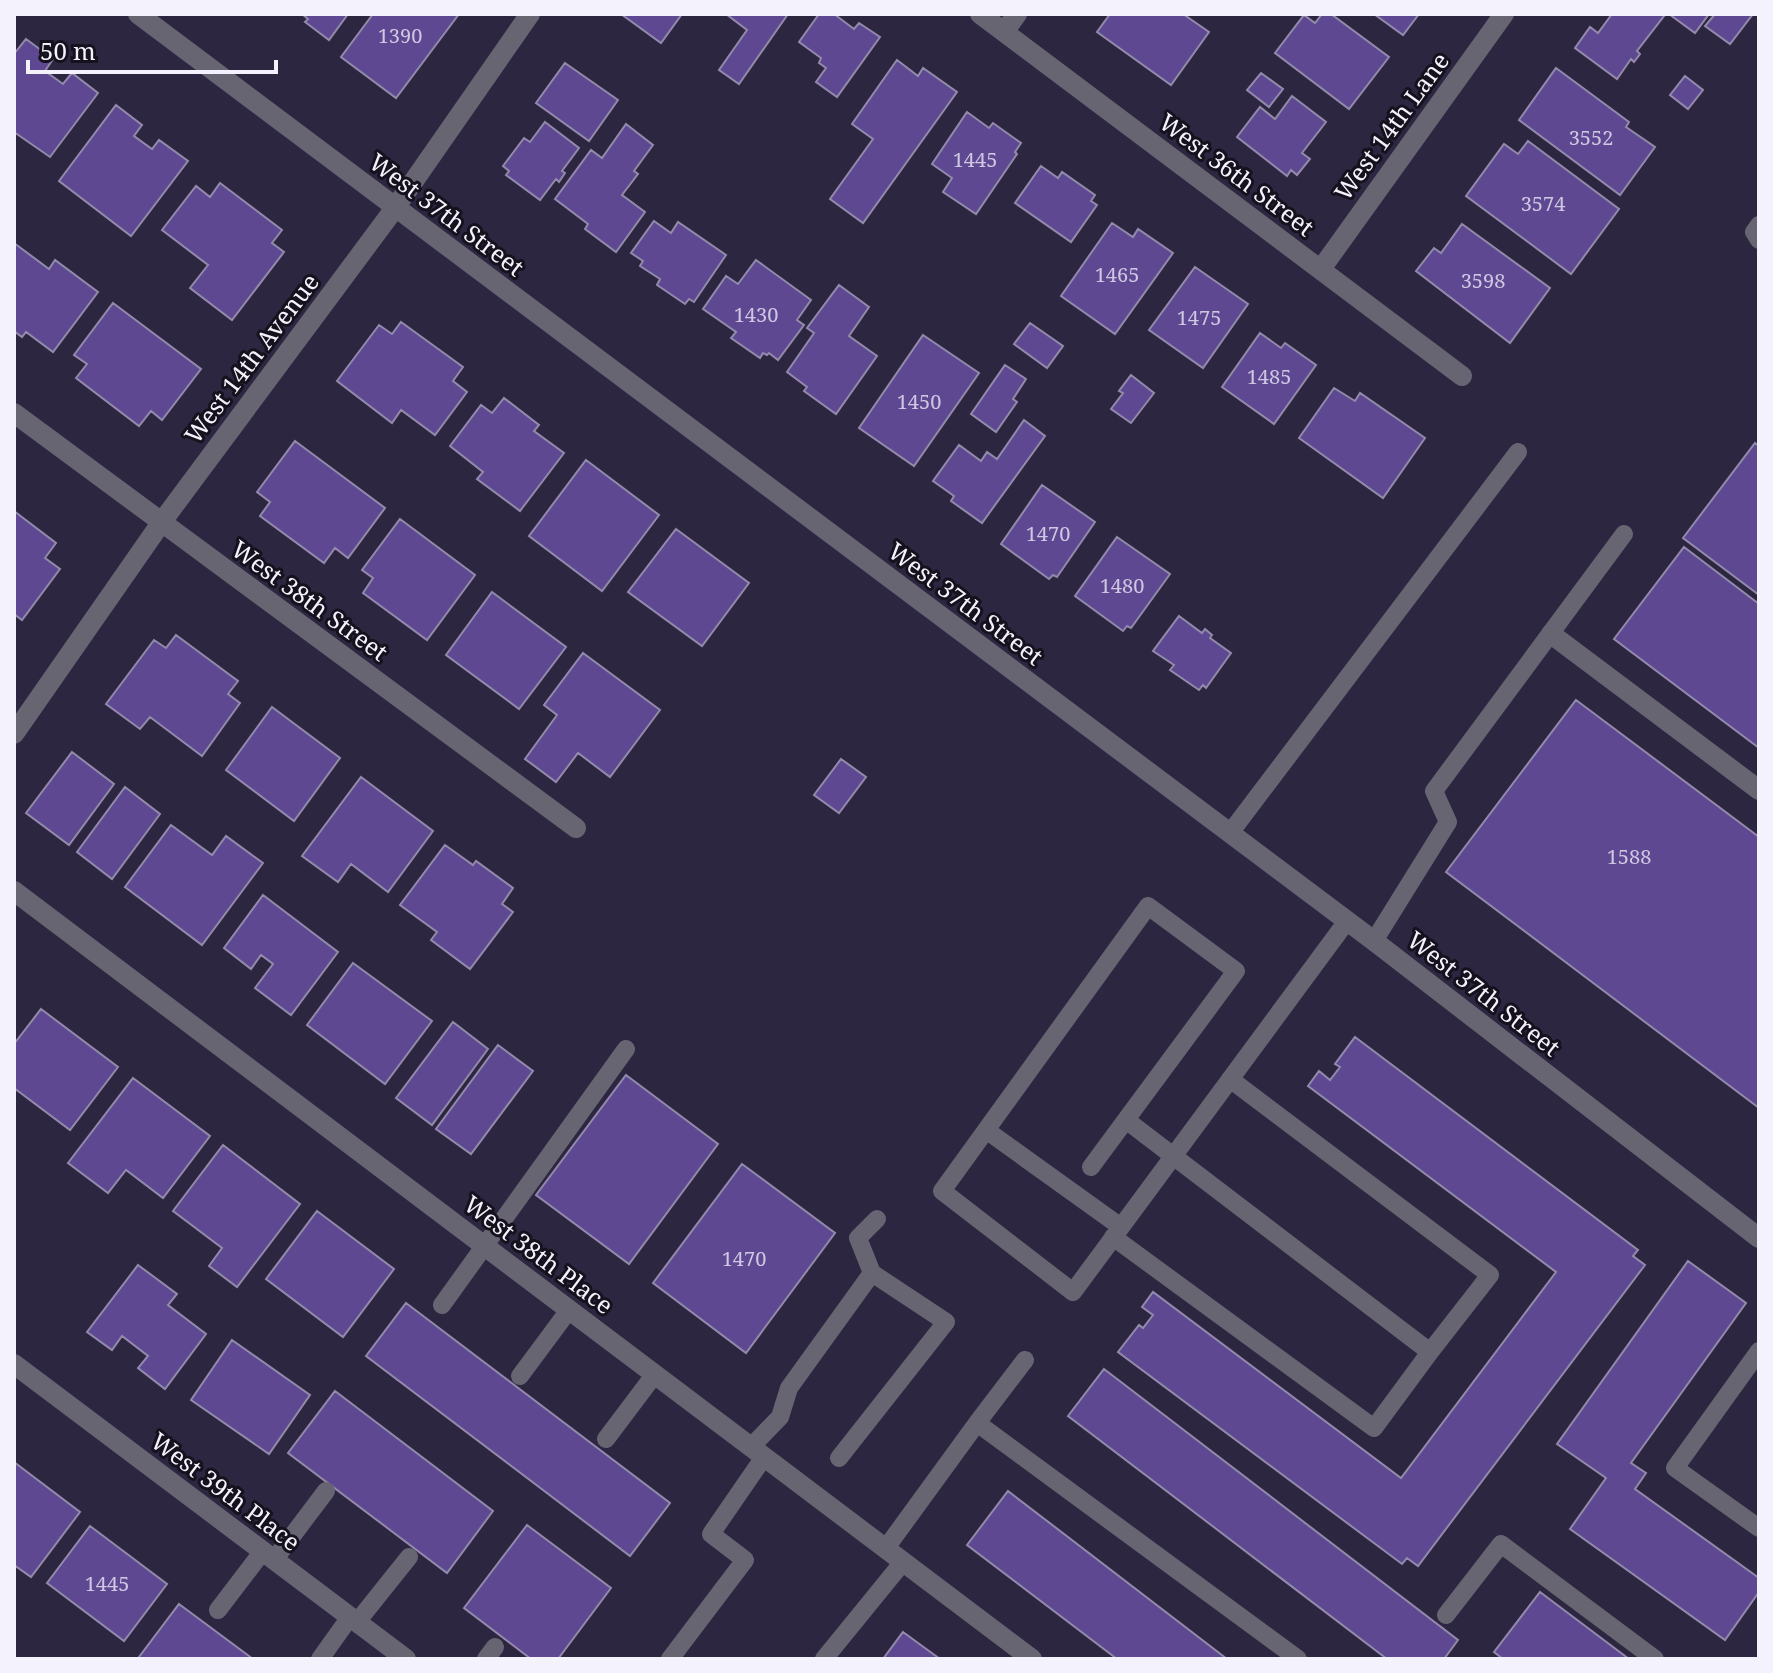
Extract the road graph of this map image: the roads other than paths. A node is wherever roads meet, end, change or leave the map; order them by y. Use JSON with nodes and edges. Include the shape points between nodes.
{"nodes":[{"id":1,"x":138,"y":14,"type":"edge"},
{"id":2,"x":530,"y":14,"type":"edge"},
{"id":3,"x":980,"y":14,"type":"edge"},
{"id":4,"x":1017,"y":14,"type":"edge"},
{"id":5,"x":1504,"y":14,"type":"edge"},
{"id":6,"x":1004,"y":32,"type":"junction"},
{"id":7,"x":395,"y":208,"type":"junction"},
{"id":8,"x":1759,"y":225,"type":"edge"},
{"id":9,"x":1759,"y":240,"type":"edge"},
{"id":10,"x":1321,"y":269,"type":"junction"},
{"id":11,"x":1462,"y":376,"type":"dead end"},
{"id":12,"x":14,"y":413,"type":"edge"},
{"id":13,"x":1518,"y":452,"type":"dead end"},
{"id":14,"x":161,"y":523,"type":"junction"},
{"id":15,"x":1624,"y":534,"type":"dead end"},
{"id":16,"x":1551,"y":634,"type":"junction"},
{"id":17,"x":14,"y":734,"type":"edge"},
{"id":18,"x":1759,"y":790,"type":"edge"},
{"id":19,"x":576,"y":828,"type":"dead end"},
{"id":20,"x":1230,"y":833,"type":"junction"},
{"id":21,"x":14,"y":891,"type":"edge"},
{"id":22,"x":1347,"y":921,"type":"junction"},
{"id":23,"x":1374,"y":941,"type":"junction"},
{"id":24,"x":626,"y":1049,"type":"dead end"},
{"id":25,"x":1230,"y":1079,"type":"junction"},
{"id":26,"x":1126,"y":1120,"type":"junction"},
{"id":27,"x":986,"y":1130,"type":"junction"},
{"id":28,"x":1173,"y":1157,"type":"junction"},
{"id":29,"x":1091,"y":1167,"type":"dead end"},
{"id":30,"x":877,"y":1219,"type":"dead end"},
{"id":31,"x":1117,"y":1232,"type":"junction"},
{"id":32,"x":1759,"y":1238,"type":"edge"},
{"id":33,"x":484,"y":1246,"type":"junction"},
{"id":34,"x":872,"y":1273,"type":"junction"},
{"id":35,"x":442,"y":1305,"type":"dead end"},
{"id":36,"x":569,"y":1310,"type":"junction"},
{"id":37,"x":1430,"y":1352,"type":"junction"},
{"id":38,"x":1757,"y":1357,"type":"edge"},
{"id":39,"x":1025,"y":1360,"type":"dead end"},
{"id":40,"x":14,"y":1364,"type":"edge"},
{"id":41,"x":655,"y":1374,"type":"junction"},
{"id":42,"x":520,"y":1376,"type":"dead end"},
{"id":43,"x":977,"y":1423,"type":"junction"},
{"id":44,"x":606,"y":1439,"type":"dead end"},
{"id":45,"x":757,"y":1452,"type":"junction"},
{"id":46,"x":839,"y":1458,"type":"dead end"},
{"id":47,"x":326,"y":1491,"type":"dead end"},
{"id":48,"x":1759,"y":1528,"type":"edge"},
{"id":49,"x":886,"y":1548,"type":"junction"},
{"id":50,"x":269,"y":1556,"type":"junction"},
{"id":51,"x":409,"y":1557,"type":"dead end"},
{"id":52,"x":903,"y":1562,"type":"junction"},
{"id":53,"x":218,"y":1610,"type":"dead end"},
{"id":54,"x":1446,"y":1615,"type":"dead end"},
{"id":55,"x":354,"y":1620,"type":"junction"},
{"id":56,"x":1019,"y":1655,"type":"edge"},
{"id":57,"x":320,"y":1659,"type":"edge"},
{"id":58,"x":406,"y":1659,"type":"edge"},
{"id":59,"x":670,"y":1659,"type":"edge"},
{"id":60,"x":824,"y":1659,"type":"edge"},
{"id":61,"x":1298,"y":1659,"type":"edge"},
{"id":62,"x":1655,"y":1659,"type":"edge"}],
"edges":[{"from":1,"to":7,"type":"street","name":"West 37th Street"},
{"from":2,"to":7,"type":"street","name":"West 14th Avenue"},
{"from":3,"to":6,"type":"street","name":"West 36th Street"},
{"from":4,"to":6,"type":"street"},
{"from":5,"to":10,"type":"street","name":"West 14th Lane"},
{"from":6,"to":10,"type":"street","name":"West 36th Street"},
{"from":7,"to":14,"type":"street","name":"West 14th Avenue"},
{"from":7,"to":20,"type":"street","name":"West 37th Street"},
{"from":8,"to":9,"type":"lane","via":[[1754,232]]},
{"from":10,"to":11,"type":"street","name":"West 36th Street"},
{"from":12,"to":14,"type":"street","name":"West 38th Street"},
{"from":13,"to":20,"type":"lane"},
{"from":14,"to":17,"type":"street","name":"West 14th Avenue"},
{"from":14,"to":19,"type":"street","name":"West 38th Street"},
{"from":15,"to":16,"type":"lane"},
{"from":16,"to":18,"type":"street"},
{"from":16,"to":23,"type":"lane","via":[[1434,791],[1448,822]]},
{"from":20,"to":22,"type":"street","name":"West 37th Street"},
{"from":21,"to":33,"type":"street","name":"West 38th Place"},
{"from":22,"to":23,"type":"street","name":"West 37th Street"},
{"from":22,"to":25,"type":"lane"},
{"from":23,"to":32,"type":"street","name":"West 37th Street"},
{"from":24,"to":33,"type":"lane"},
{"from":25,"to":28,"type":"lane"},
{"from":25,"to":37,"type":"lane","via":[[1490,1275]]},
{"from":26,"to":27,"type":"lane","via":[[1236,971],[1148,906]]},
{"from":26,"to":28,"type":"lane"},
{"from":26,"to":29,"type":"lane"},
{"from":27,"to":31,"type":"lane"},
{"from":27,"to":31,"type":"lane","via":[[942,1191],[1073,1292]]},
{"from":28,"to":31,"type":"lane"},
{"from":28,"to":37,"type":"lane"},
{"from":30,"to":34,"type":"lane","via":[[858,1238]]},
{"from":31,"to":37,"type":"lane","via":[[1374,1428]]},
{"from":33,"to":35,"type":"lane"},
{"from":33,"to":36,"type":"street","name":"West 38th Place"},
{"from":34,"to":45,"type":"lane","via":[[789,1388],[780,1417]]},
{"from":34,"to":46,"type":"lane","via":[[946,1322]]},
{"from":36,"to":41,"type":"street","name":"West 38th Place"},
{"from":36,"to":42,"type":"lane"},
{"from":38,"to":48,"type":"lane","via":[[1675,1468]]},
{"from":39,"to":43,"type":"lane"},
{"from":40,"to":50,"type":"street","name":"West 39th Place"},
{"from":41,"to":44,"type":"lane"},
{"from":41,"to":45,"type":"street","name":"West 38th Place"},
{"from":43,"to":49,"type":"lane"},
{"from":43,"to":61,"type":"lane"},
{"from":45,"to":49,"type":"street","name":"West 38th Place"},
{"from":45,"to":59,"type":"lane","via":[[711,1534],[745,1560]]},
{"from":47,"to":50,"type":"lane"},
{"from":49,"to":52,"type":"street","name":"West 38th Place"},
{"from":50,"to":53,"type":"lane"},
{"from":50,"to":55,"type":"street","name":"West 39th Place"},
{"from":51,"to":55,"type":"lane"},
{"from":52,"to":56,"type":"street","name":"West 38th Place"},
{"from":52,"to":60,"type":"lane"},
{"from":54,"to":62,"type":"lane","via":[[1501,1544]]},
{"from":55,"to":57,"type":"lane"},
{"from":55,"to":58,"type":"street","name":"West 39th Place"}]}
